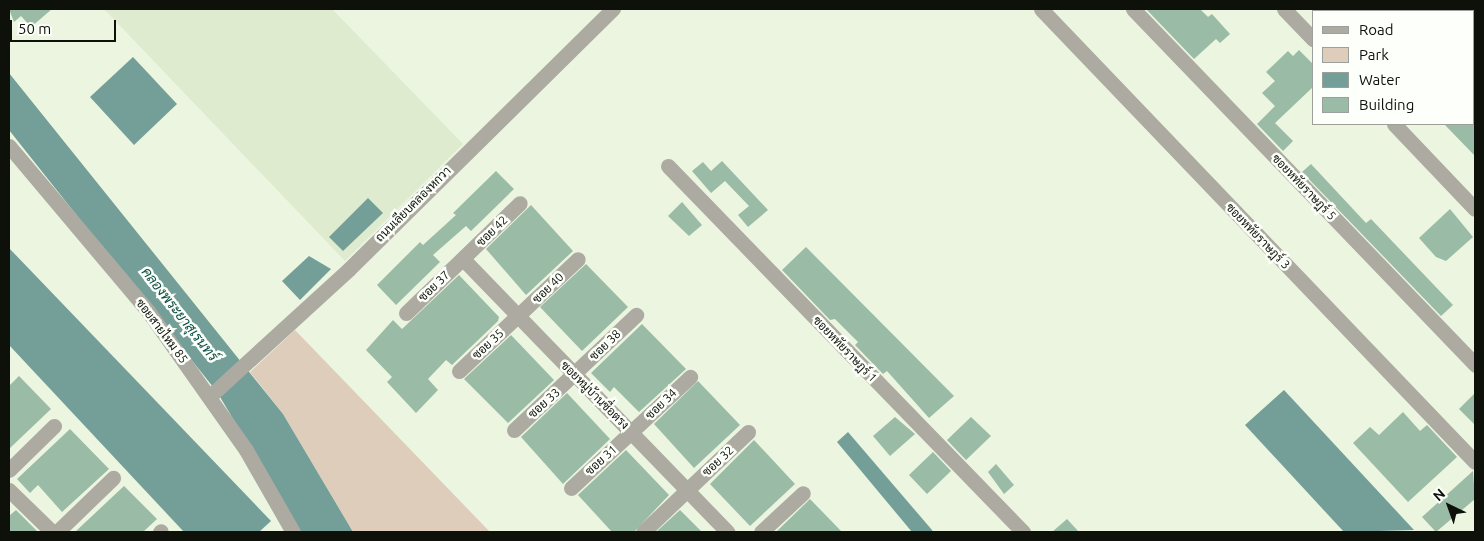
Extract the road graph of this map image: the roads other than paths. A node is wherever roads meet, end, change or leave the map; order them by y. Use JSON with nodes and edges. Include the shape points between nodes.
{"nodes":[{"id":1,"x":613,"y":9,"type":"edge"},
{"id":2,"x":1041,"y":9,"type":"edge"},
{"id":3,"x":1133,"y":9,"type":"edge"},
{"id":4,"x":1284,"y":9,"type":"edge"},
{"id":5,"x":1312,"y":37,"type":"edge"},
{"id":6,"x":1395,"y":125,"type":"edge"},
{"id":7,"x":9,"y":146,"type":"edge"},
{"id":8,"x":668,"y":166,"type":"dead end"},
{"id":9,"x":520,"y":203,"type":"dead end"},
{"id":10,"x":1475,"y":209,"type":"edge"},
{"id":11,"x":578,"y":258,"type":"dead end"},
{"id":12,"x":463,"y":259,"type":"junction"},
{"id":13,"x":406,"y":313,"type":"dead end"},
{"id":14,"x":636,"y":315,"type":"dead end"},
{"id":15,"x":518,"y":317,"type":"junction"},
{"id":16,"x":1475,"y":364,"type":"edge"},
{"id":17,"x":459,"y":371,"type":"dead end"},
{"id":18,"x":575,"y":375,"type":"junction"},
{"id":19,"x":690,"y":377,"type":"dead end"},
{"id":20,"x":213,"y":394,"type":"junction"},
{"id":21,"x":54,"y":426,"type":"dead end"},
{"id":22,"x":514,"y":430,"type":"dead end"},
{"id":23,"x":632,"y":432,"type":"junction"},
{"id":24,"x":748,"y":432,"type":"dead end"},
{"id":25,"x":1475,"y":462,"type":"edge"},
{"id":26,"x":9,"y":470,"type":"edge"},
{"id":27,"x":113,"y":478,"type":"dead end"},
{"id":28,"x":571,"y":488,"type":"dead end"},
{"id":29,"x":9,"y":490,"type":"edge"},
{"id":30,"x":688,"y":490,"type":"junction"},
{"id":31,"x":803,"y":493,"type":"dead end"},
{"id":32,"x":52,"y":532,"type":"edge"},
{"id":33,"x":58,"y":532,"type":"edge"},
{"id":34,"x":293,"y":532,"type":"edge"},
{"id":35,"x":642,"y":532,"type":"edge"},
{"id":36,"x":728,"y":532,"type":"edge"},
{"id":37,"x":761,"y":532,"type":"edge"},
{"id":38,"x":1023,"y":532,"type":"edge"}],
"edges":[{"from":1,"to":20,"type":"street","name":"ถนนเลียบคลองหกวา","via":[[349,269]]},
{"from":2,"to":25,"type":"street","name":"ซอยหทัยราษฎร์ 3"},
{"from":3,"to":16,"type":"street","name":"ซอยหทัยราษฎร์ 5"},
{"from":4,"to":5,"type":"street"},
{"from":6,"to":10,"type":"street"},
{"from":7,"to":20,"type":"street","name":"ซอยสายไหม 85","via":[[148,310]]},
{"from":8,"to":38,"type":"street","name":"ซอยหทัยราษฎร์ 1"},
{"from":9,"to":12,"type":"street","name":"ซอย 42"},
{"from":11,"to":15,"type":"street","name":"ซอย 40"},
{"from":12,"to":13,"type":"street","name":"ซอย 37"},
{"from":12,"to":15,"type":"street","name":"ซอยหมู่บ้านซื่อตรง"},
{"from":14,"to":18,"type":"street","name":"ซอย 38"},
{"from":15,"to":17,"type":"street","name":"ซอย 35"},
{"from":15,"to":18,"type":"street","name":"ซอยหมู่บ้านซื่อตรง"},
{"from":18,"to":22,"type":"street","name":"ซอย 33"},
{"from":18,"to":23,"type":"street","name":"ซอยหมู่บ้านซื่อตรง"},
{"from":19,"to":23,"type":"street","name":"ซอย 34"},
{"from":20,"to":34,"type":"street","name":"ซอยสายไหม 85"},
{"from":21,"to":26,"type":"street"},
{"from":23,"to":28,"type":"street","name":"ซอย 31"},
{"from":23,"to":30,"type":"street","name":"ซอยหมู่บ้านซื่อตรง"},
{"from":24,"to":30,"type":"street","name":"ซอย 32"},
{"from":27,"to":33,"type":"street"},
{"from":29,"to":32,"type":"street"},
{"from":30,"to":35,"type":"street","name":"ซอย 32"},
{"from":30,"to":36,"type":"street","name":"ซอยหมู่บ้านซื่อตรง"},
{"from":31,"to":37,"type":"street"}]}
